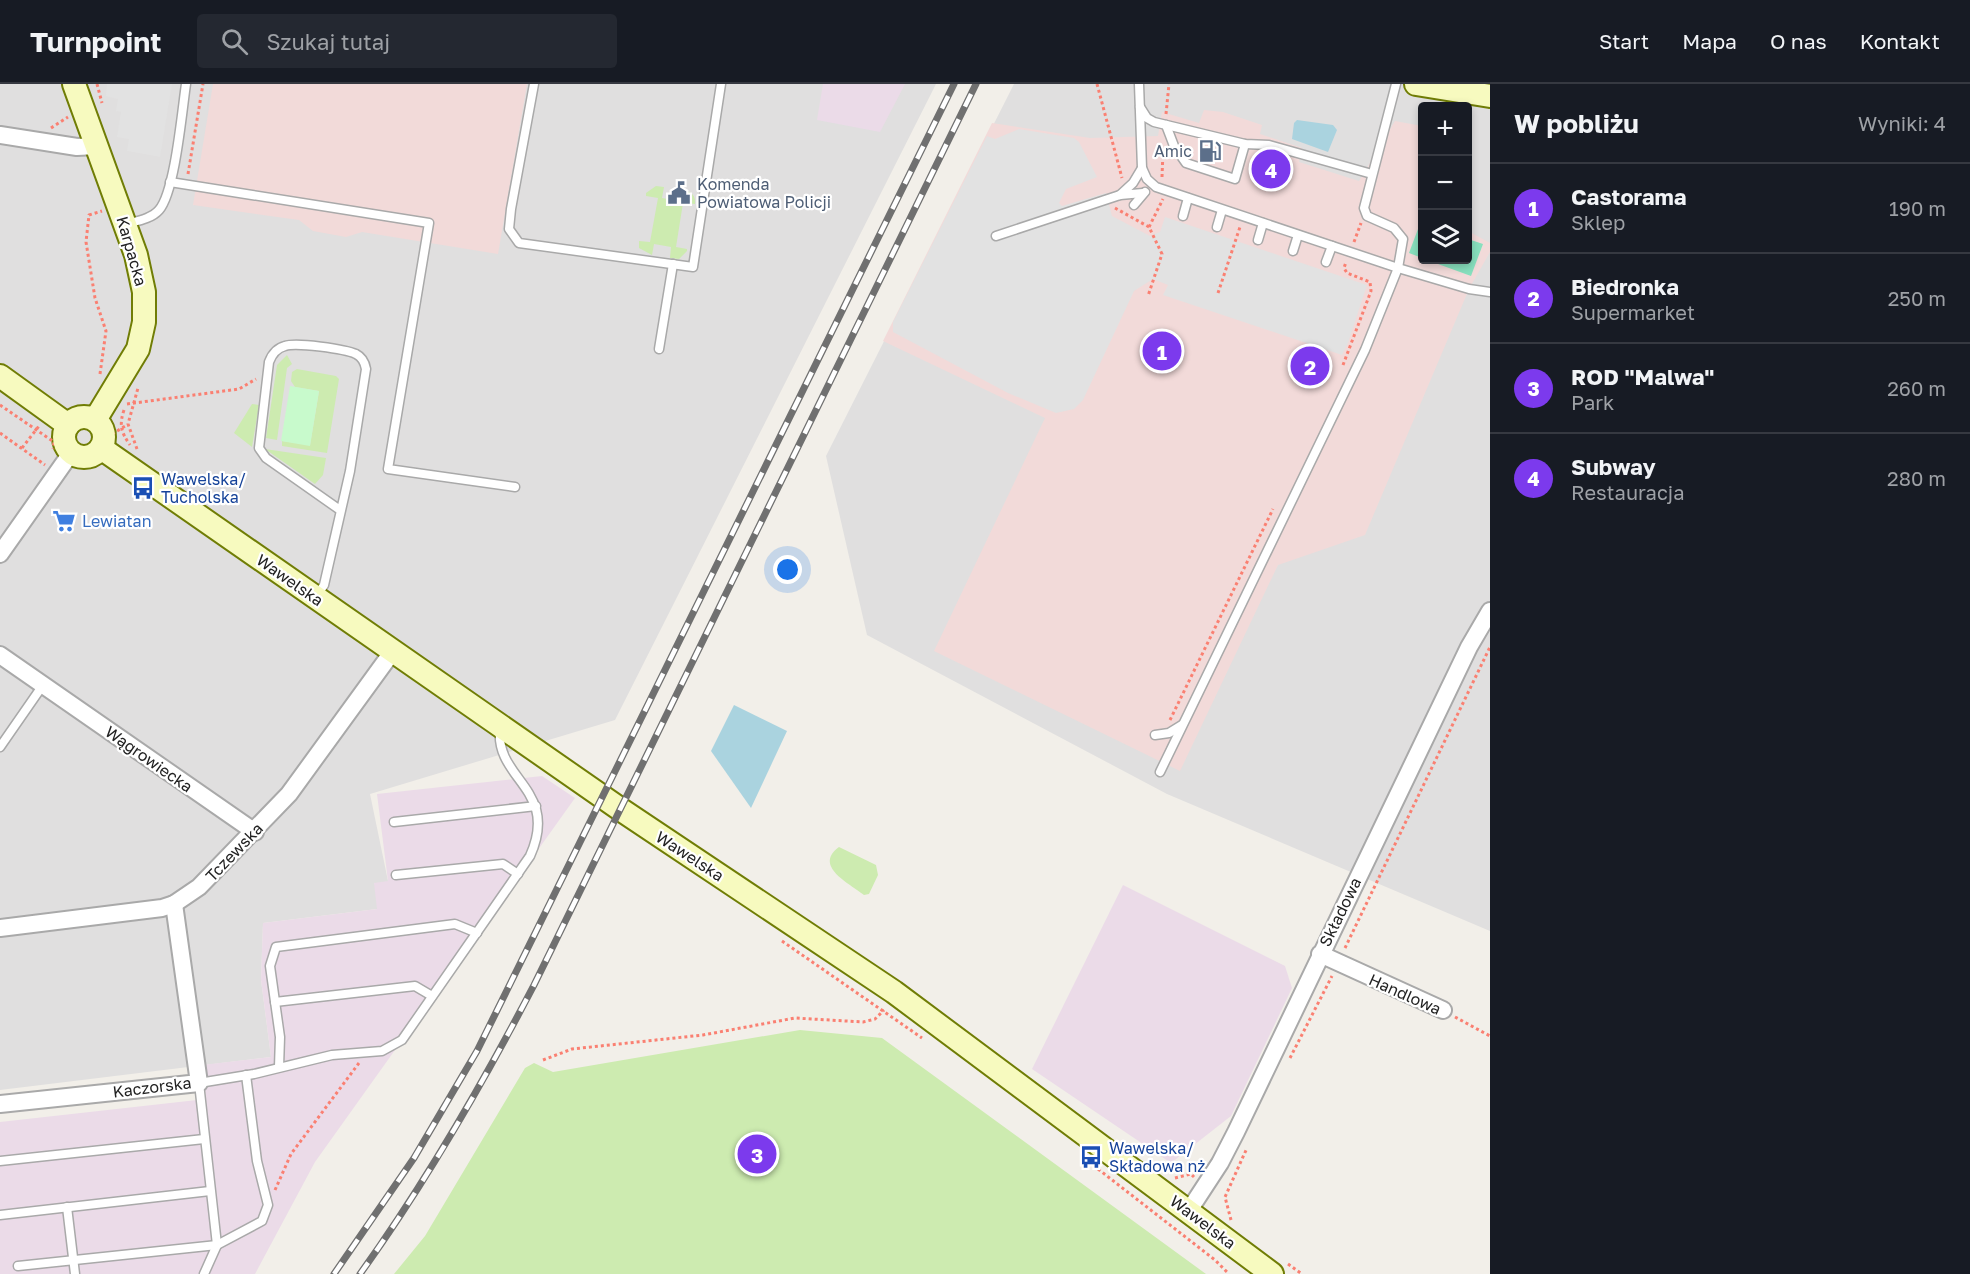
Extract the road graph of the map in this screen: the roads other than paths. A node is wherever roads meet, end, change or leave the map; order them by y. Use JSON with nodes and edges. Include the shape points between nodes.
{"nodes":[{"id":1,"x":74,"y":84,"type":"edge"},
{"id":2,"x":186,"y":84,"type":"edge"},
{"id":3,"x":534,"y":84,"type":"edge"},
{"id":4,"x":721,"y":84,"type":"edge"},
{"id":5,"x":1139,"y":84,"type":"edge"},
{"id":6,"x":1396,"y":84,"type":"edge"},
{"id":7,"x":1416,"y":84,"type":"edge"},
{"id":8,"x":1490,"y":96,"type":"edge"},
{"id":9,"x":1140,"y":105,"type":"junction"},
{"id":10,"x":1154,"y":122,"type":"junction"},
{"id":11,"x":1166,"y":125,"type":"junction"},
{"id":12,"x":0,"y":135,"type":"edge"},
{"id":13,"x":1141,"y":136,"type":"junction"},
{"id":14,"x":1245,"y":144,"type":"junction"},
{"id":15,"x":96,"y":146,"type":"junction"},
{"id":16,"x":1142,"y":168,"type":"junction"},
{"id":17,"x":1372,"y":174,"type":"junction"},
{"id":18,"x":170,"y":182,"type":"junction"},
{"id":19,"x":1156,"y":187,"type":"junction"},
{"id":20,"x":1143,"y":193,"type":"junction"},
{"id":21,"x":1120,"y":195,"type":"junction"},
{"id":22,"x":1188,"y":198,"type":"junction"},
{"id":23,"x":1134,"y":205,"type":"dead end"},
{"id":24,"x":1222,"y":210,"type":"junction"},
{"id":25,"x":1183,"y":216,"type":"dead end"},
{"id":26,"x":116,"y":223,"type":"junction"},
{"id":27,"x":1263,"y":223,"type":"junction"},
{"id":28,"x":1217,"y":227,"type":"dead end"},
{"id":29,"x":1298,"y":235,"type":"junction"},
{"id":30,"x":996,"y":236,"type":"dead end"},
{"id":31,"x":1258,"y":240,"type":"dead end"},
{"id":32,"x":1332,"y":246,"type":"junction"},
{"id":33,"x":1293,"y":251,"type":"dead end"},
{"id":34,"x":1326,"y":262,"type":"dead end"},
{"id":35,"x":673,"y":264,"type":"junction"},
{"id":36,"x":1398,"y":268,"type":"junction"},
{"id":37,"x":1490,"y":292,"type":"edge"},
{"id":38,"x":659,"y":349,"type":"dead end"},
{"id":39,"x":0,"y":376,"type":"edge"},
{"id":40,"x":68,"y":425,"type":"junction"},
{"id":41,"x":100,"y":436,"type":"junction"},
{"id":42,"x":71,"y":453,"type":"junction"},
{"id":43,"x":514,"y":488,"type":"dead end"},
{"id":44,"x":340,"y":510,"type":"junction"},
{"id":45,"x":0,"y":554,"type":"edge"},
{"id":46,"x":315,"y":597,"type":"junction"},
{"id":47,"x":1490,"y":611,"type":"edge"},
{"id":48,"x":393,"y":651,"type":"junction"},
{"id":49,"x":0,"y":655,"type":"edge"},
{"id":50,"x":43,"y":685,"type":"junction"},
{"id":51,"x":500,"y":725,"type":"junction"},
{"id":52,"x":1182,"y":725,"type":"junction"},
{"id":53,"x":1155,"y":735,"type":"dead end"},
{"id":54,"x":0,"y":747,"type":"edge"},
{"id":55,"x":1160,"y":772,"type":"dead end"},
{"id":56,"x":536,"y":806,"type":"junction"},
{"id":57,"x":394,"y":822,"type":"dead end"},
{"id":58,"x":255,"y":832,"type":"junction"},
{"id":59,"x":518,"y":874,"type":"junction"},
{"id":60,"x":396,"y":875,"type":"dead end"},
{"id":61,"x":174,"y":904,"type":"junction"},
{"id":62,"x":0,"y":928,"type":"edge"},
{"id":63,"x":477,"y":933,"type":"junction"},
{"id":64,"x":1320,"y":954,"type":"junction"},
{"id":65,"x":432,"y":996,"type":"junction"},
{"id":66,"x":275,"y":1002,"type":"junction"},
{"id":67,"x":1443,"y":1010,"type":"road end"},
{"id":68,"x":279,"y":1067,"type":"junction"},
{"id":69,"x":246,"y":1075,"type":"junction"},
{"id":70,"x":199,"y":1083,"type":"junction"},
{"id":71,"x":0,"y":1104,"type":"edge"},
{"id":72,"x":204,"y":1139,"type":"junction"},
{"id":73,"x":0,"y":1161,"type":"edge"},
{"id":74,"x":210,"y":1191,"type":"junction"},
{"id":75,"x":67,"y":1207,"type":"junction"},
{"id":76,"x":1188,"y":1212,"type":"junction"},
{"id":77,"x":0,"y":1215,"type":"edge"},
{"id":78,"x":217,"y":1245,"type":"junction"},
{"id":79,"x":74,"y":1260,"type":"junction"},
{"id":80,"x":18,"y":1266,"type":"dead end"},
{"id":81,"x":75,"y":1274,"type":"edge"},
{"id":82,"x":204,"y":1274,"type":"edge"},
{"id":83,"x":1272,"y":1274,"type":"edge"}],
"edges":[{"from":1,"to":15,"type":"street","name":"Karpacka"},
{"from":2,"to":18,"type":"lane"},
{"from":3,"to":35,"type":"lane","via":[[509,229],[519,243]]},
{"from":4,"to":35,"type":"lane","via":[[693,267]]},
{"from":5,"to":9,"type":"lane"},
{"from":6,"to":17,"type":"lane"},
{"from":7,"to":8,"type":"street"},
{"from":9,"to":10,"type":"lane"},
{"from":9,"to":13,"type":"lane"},
{"from":10,"to":11,"type":"lane"},
{"from":10,"to":13,"type":"lane","via":[[1147,124]]},
{"from":11,"to":14,"type":"lane"},
{"from":11,"to":14,"type":"lane","via":[[1186,163],[1235,179]]},
{"from":12,"to":15,"type":"street","via":[[78,147]]},
{"from":13,"to":16,"type":"lane"},
{"from":14,"to":17,"type":"lane","via":[[1269,145]]},
{"from":15,"to":26,"type":"street","name":"Karpacka"},
{"from":16,"to":19,"type":"lane"},
{"from":16,"to":21,"type":"lane"},
{"from":17,"to":36,"type":"lane","via":[[1364,208],[1367,216],[1394,228],[1403,239]]},
{"from":18,"to":26,"type":"lane","via":[[163,204],[154,214]]},
{"from":18,"to":43,"type":"lane","via":[[429,223],[388,470]]},
{"from":19,"to":20,"type":"lane"},
{"from":19,"to":22,"type":"lane"},
{"from":20,"to":21,"type":"lane"},
{"from":20,"to":23,"type":"lane"},
{"from":21,"to":30,"type":"lane"},
{"from":22,"to":24,"type":"lane"},
{"from":22,"to":25,"type":"lane"},
{"from":24,"to":27,"type":"lane"},
{"from":24,"to":28,"type":"lane"},
{"from":26,"to":41,"type":"street","name":"Karpacka","via":[[141,273],[142,339]]},
{"from":27,"to":29,"type":"lane"},
{"from":27,"to":31,"type":"lane"},
{"from":29,"to":32,"type":"lane"},
{"from":29,"to":33,"type":"lane"},
{"from":32,"to":34,"type":"lane"},
{"from":32,"to":36,"type":"lane","via":[[1352,247]]},
{"from":35,"to":38,"type":"lane"},
{"from":36,"to":37,"type":"lane"},
{"from":36,"to":52,"type":"lane","via":[[1365,350]]},
{"from":39,"to":40,"type":"street"},
{"from":40,"to":41,"type":"street","via":[[84,417]]},
{"from":40,"to":42,"type":"street","via":[[64,436]]},
{"from":41,"to":42,"type":"street","via":[[96,453],[84,457]]},
{"from":41,"to":46,"type":"street","name":"Wawelska"},
{"from":42,"to":45,"type":"street","via":[[47,471]]},
{"from":44,"to":44,"type":"lane","via":[[351,471],[366,374],[364,363],[354,353],[290,345],[273,354],[258,442],[260,450]]},
{"from":44,"to":46,"type":"lane","via":[[324,585]]},
{"from":46,"to":48,"type":"street","name":"Wawelska"},
{"from":47,"to":64,"type":"street","name":"Składowa"},
{"from":48,"to":51,"type":"street","name":"Wawelska"},
{"from":48,"to":58,"type":"street","name":"Tczewska","via":[[313,764]]},
{"from":49,"to":50,"type":"street","name":"Wągrowiecka"},
{"from":50,"to":54,"type":"lane"},
{"from":50,"to":58,"type":"street","name":"Wągrowiecka"},
{"from":51,"to":56,"type":"lane","via":[[504,755]]},
{"from":51,"to":76,"type":"street","name":"Wawelska","via":[[894,992]]},
{"from":52,"to":53,"type":"lane","via":[[1170,733]]},
{"from":52,"to":55,"type":"lane"},
{"from":56,"to":57,"type":"lane"},
{"from":56,"to":59,"type":"lane","via":[[536,842]]},
{"from":58,"to":61,"type":"street","name":"Tczewska","via":[[200,887]]},
{"from":59,"to":60,"type":"lane","via":[[503,864]]},
{"from":59,"to":63,"type":"lane"},
{"from":61,"to":62,"type":"street","name":"Tczewska"},
{"from":61,"to":70,"type":"street","name":"Kaczorska"},
{"from":63,"to":65,"type":"lane"},
{"from":63,"to":66,"type":"lane","via":[[455,924],[276,947],[270,966]]},
{"from":64,"to":67,"type":"street","name":"Handlowa"},
{"from":64,"to":76,"type":"street","name":"Składowa","via":[[1220,1162]]},
{"from":65,"to":66,"type":"lane","via":[[415,986]]},
{"from":65,"to":68,"type":"lane","via":[[402,1040],[382,1051],[332,1055]]},
{"from":66,"to":68,"type":"lane"},
{"from":68,"to":69,"type":"lane"},
{"from":69,"to":70,"type":"lane"},
{"from":69,"to":78,"type":"lane","via":[[257,1161],[268,1205],[262,1221]]},
{"from":70,"to":71,"type":"street","name":"Kaczorska"},
{"from":70,"to":72,"type":"lane"},
{"from":72,"to":73,"type":"lane"},
{"from":72,"to":74,"type":"lane"},
{"from":74,"to":75,"type":"lane"},
{"from":74,"to":78,"type":"lane"},
{"from":75,"to":77,"type":"lane"},
{"from":75,"to":79,"type":"lane"},
{"from":76,"to":83,"type":"street","name":"Wawelska"},
{"from":78,"to":79,"type":"lane"},
{"from":78,"to":82,"type":"lane"},
{"from":79,"to":80,"type":"lane"},
{"from":79,"to":81,"type":"lane"}]}
